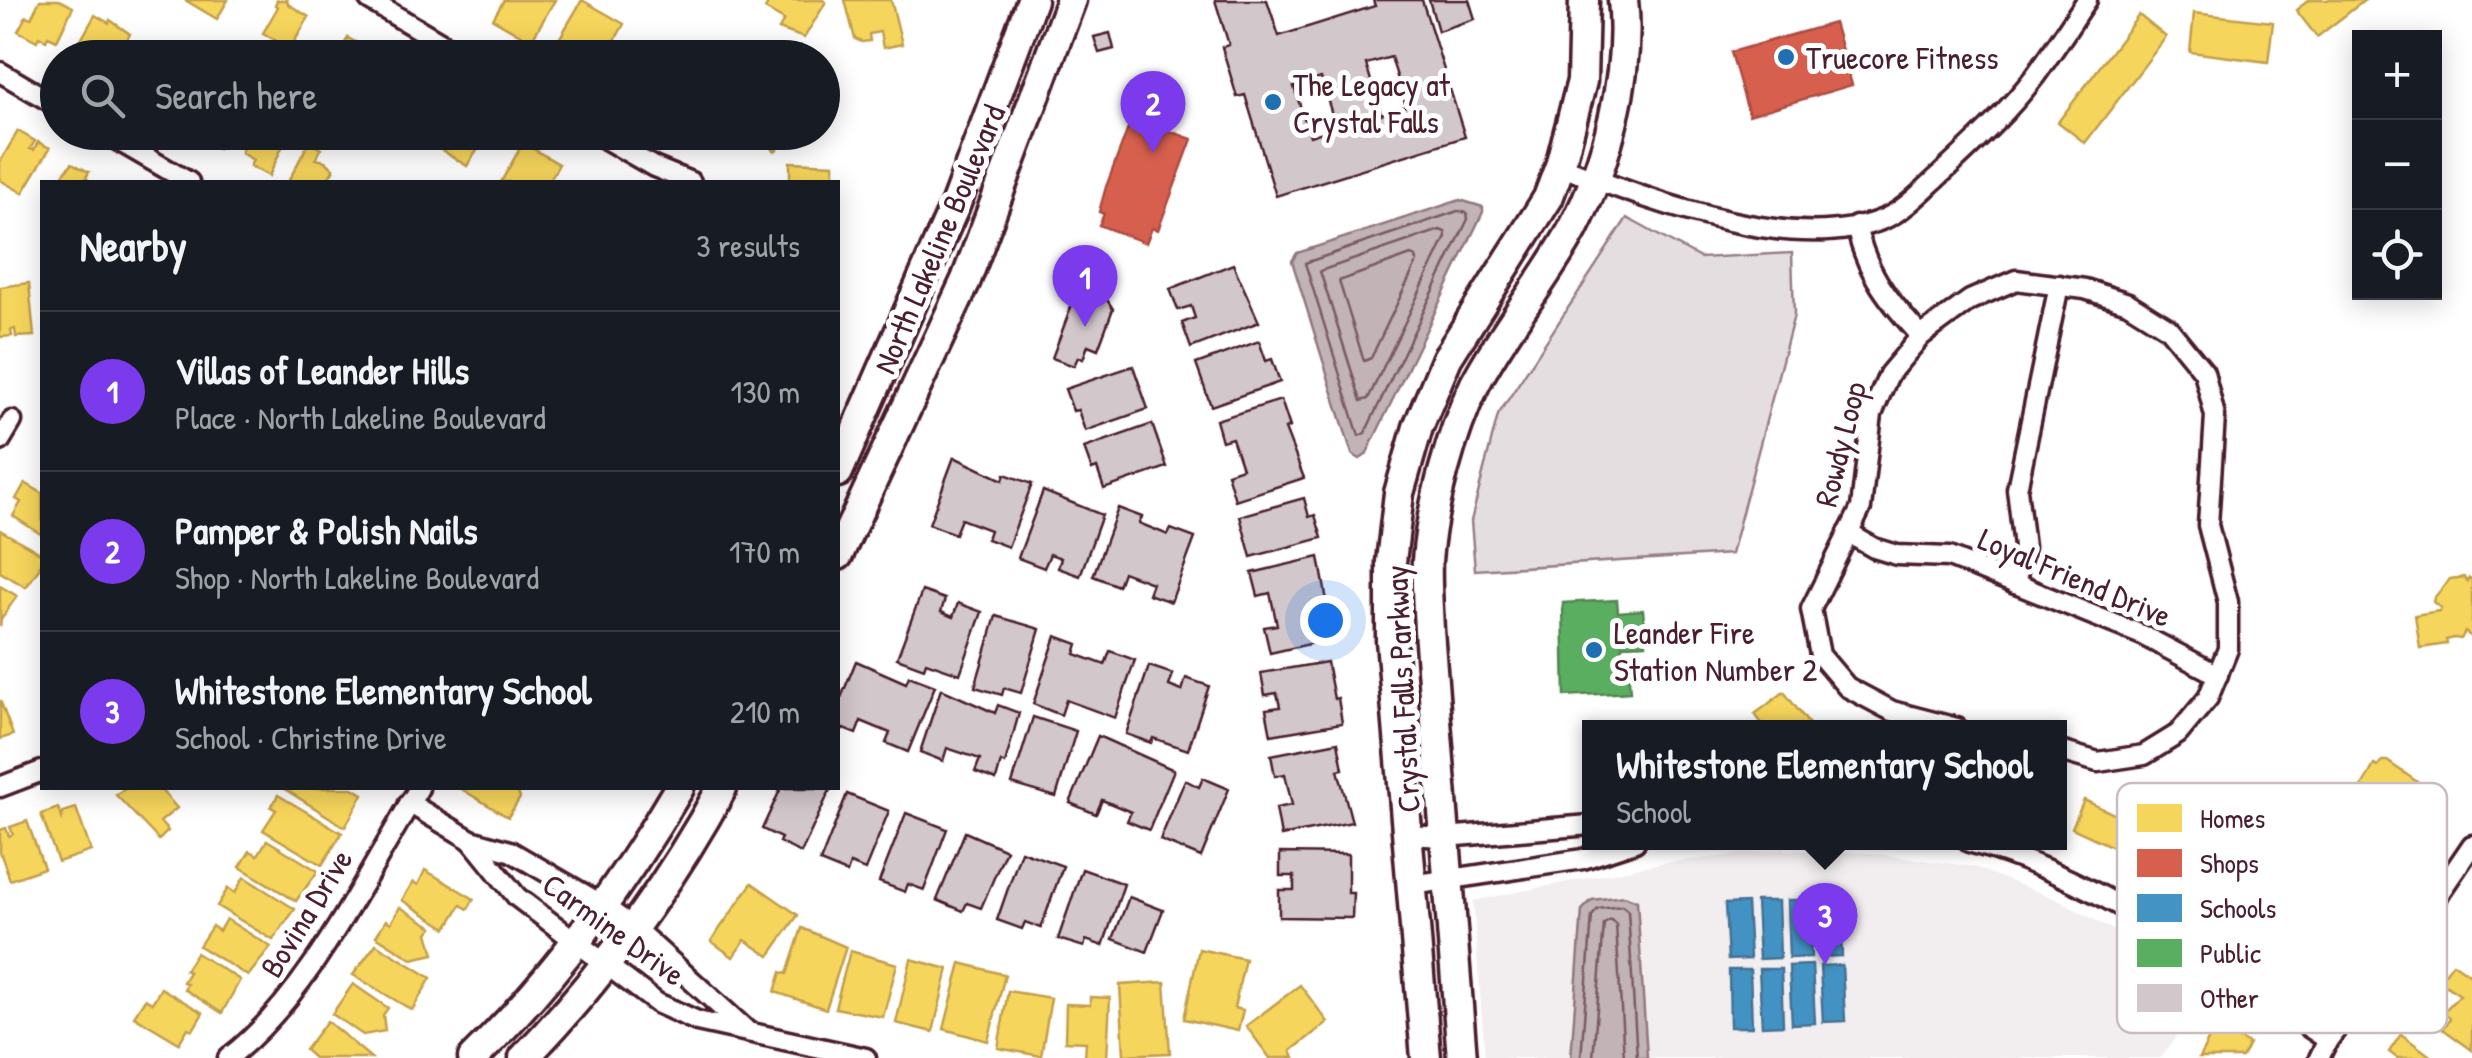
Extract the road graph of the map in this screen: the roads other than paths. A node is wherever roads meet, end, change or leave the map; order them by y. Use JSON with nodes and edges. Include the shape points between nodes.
{"nodes":[{"id":1,"x":369,"y":0,"type":"edge"},
{"id":2,"x":1032,"y":0,"type":"edge"},
{"id":3,"x":1071,"y":0,"type":"edge"},
{"id":4,"x":1584,"y":0,"type":"edge"},
{"id":5,"x":1622,"y":0,"type":"edge"},
{"id":6,"x":2087,"y":0,"type":"edge"},
{"id":7,"x":436,"y":40,"type":"edge"},
{"id":8,"x":0,"y":72,"type":"edge"},
{"id":9,"x":40,"y":95,"type":"edge"},
{"id":10,"x":134,"y":150,"type":"edge"},
{"id":11,"x":624,"y":150,"type":"edge"},
{"id":12,"x":1560,"y":166,"type":"junction"},
{"id":13,"x":1594,"y":179,"type":"junction"},
{"id":14,"x":186,"y":180,"type":"edge"},
{"id":15,"x":686,"y":180,"type":"edge"},
{"id":16,"x":1856,"y":226,"type":"junction"},
{"id":17,"x":2059,"y":285,"type":"junction"},
{"id":18,"x":1921,"y":336,"type":"junction"},
{"id":19,"x":12,"y":421,"type":"dead end"},
{"id":20,"x":0,"y":442,"type":"edge"},
{"id":21,"x":840,"y":467,"type":"edge"},
{"id":22,"x":1848,"y":533,"type":"junction"},
{"id":23,"x":840,"y":551,"type":"edge"},
{"id":24,"x":2015,"y":584,"type":"junction"},
{"id":25,"x":2218,"y":675,"type":"junction"},
{"id":26,"x":1890,"y":720,"type":"edge"},
{"id":27,"x":2067,"y":752,"type":"edge"},
{"id":28,"x":40,"y":772,"type":"edge"},
{"id":29,"x":0,"y":786,"type":"edge"},
{"id":30,"x":678,"y":790,"type":"edge"},
{"id":31,"x":721,"y":790,"type":"edge"},
{"id":32,"x":414,"y":796,"type":"edge"},
{"id":33,"x":1582,"y":827,"type":"edge"},
{"id":34,"x":1408,"y":835,"type":"junction"},
{"id":35,"x":1445,"y":836,"type":"junction"},
{"id":36,"x":471,"y":840,"type":"junction"},
{"id":37,"x":2472,"y":844,"type":"edge"},
{"id":38,"x":1611,"y":850,"type":"edge"},
{"id":39,"x":1994,"y":850,"type":"edge"},
{"id":40,"x":1448,"y":881,"type":"junction"},
{"id":41,"x":2447,"y":881,"type":"edge"},
{"id":42,"x":1412,"y":886,"type":"junction"},
{"id":43,"x":601,"y":904,"type":"junction"},
{"id":44,"x":2117,"y":907,"type":"edge"},
{"id":45,"x":633,"y":927,"type":"junction"},
{"id":46,"x":575,"y":942,"type":"junction"},
{"id":47,"x":604,"y":965,"type":"junction"},
{"id":48,"x":745,"y":1029,"type":"junction"},
{"id":49,"x":2317,"y":1033,"type":"edge"},
{"id":50,"x":2333,"y":1033,"type":"edge"},
{"id":51,"x":2328,"y":1040,"type":"junction"},
{"id":52,"x":228,"y":1058,"type":"edge"},
{"id":53,"x":473,"y":1058,"type":"edge"},
{"id":54,"x":524,"y":1058,"type":"edge"},
{"id":55,"x":866,"y":1058,"type":"edge"},
{"id":56,"x":1426,"y":1058,"type":"edge"},
{"id":57,"x":1462,"y":1058,"type":"edge"},
{"id":58,"x":2319,"y":1058,"type":"edge"}],
"edges":[{"from":1,"to":7,"type":"street"},
{"from":2,"to":21,"type":"street","name":"North Lakeline Boulevard","via":[[956,203]]},
{"from":3,"to":23,"type":"street","name":"North Lakeline Boulevard","via":[[966,280]]},
{"from":4,"to":12,"type":"street","name":"Crystal Falls Parkway","via":[[1582,81]]},
{"from":5,"to":13,"type":"street","name":"Crystal Falls Parkway","via":[[1626,33],[1610,137]]},
{"from":6,"to":16,"type":"street","via":[[2034,78],[1983,134],[1906,206]]},
{"from":8,"to":9,"type":"street"},
{"from":10,"to":14,"type":"street"},
{"from":11,"to":15,"type":"street"},
{"from":12,"to":13,"type":"street"},
{"from":12,"to":34,"type":"street","name":"Crystal Falls Parkway","via":[[1548,198],[1446,358],[1399,493],[1391,640]]},
{"from":13,"to":16,"type":"street","via":[[1752,226]]},
{"from":13,"to":35,"type":"street","name":"Crystal Falls Parkway","via":[[1573,228],[1474,386],[1437,492],[1427,562]]},
{"from":16,"to":18,"type":"street","via":[[1864,260]]},
{"from":17,"to":18,"type":"street","name":"Rowdy Loop","via":[[2016,280],[1970,300]]},
{"from":17,"to":24,"type":"street","via":[[2017,489],[2024,547]]},
{"from":17,"to":25,"type":"street","name":"Rowdy Loop","via":[[2128,303],[2168,328],[2204,372],[2215,416],[2208,525],[2228,602],[2228,650]]},
{"from":18,"to":22,"type":"street","name":"Rowdy Loop","via":[[1888,374],[1872,414],[1861,508]]},
{"from":19,"to":20,"type":"street"},
{"from":22,"to":24,"type":"street","name":"Loyal Friend Drive","via":[[1874,548],[1949,557]]},
{"from":22,"to":26,"type":"street","name":"Rowdy Loop","via":[[1811,609],[1820,654],[1847,688]]},
{"from":24,"to":25,"type":"street","name":"Loyal Friend Drive","via":[[2142,634]]},
{"from":25,"to":27,"type":"street","name":"Rowdy Loop","via":[[2178,734],[2144,754],[2098,762]]},
{"from":28,"to":29,"type":"street"},
{"from":30,"to":43,"type":"street"},
{"from":31,"to":45,"type":"street"},
{"from":32,"to":36,"type":"street","name":"Carmine Drive"},
{"from":32,"to":52,"type":"street","name":"Bovina Drive","via":[[307,973],[276,1014]]},
{"from":33,"to":35,"type":"street"},
{"from":34,"to":35,"type":"street"},
{"from":34,"to":42,"type":"street","name":"Crystal Falls Parkway"},
{"from":35,"to":40,"type":"street","name":"Crystal Falls Parkway"},
{"from":36,"to":43,"type":"street","name":"Carmine Drive","via":[[510,851]]},
{"from":36,"to":46,"type":"street","name":"Carmine Drive","via":[[517,897]]},
{"from":37,"to":41,"type":"street"},
{"from":38,"to":40,"type":"street"},
{"from":39,"to":44,"type":"street","via":[[2042,866]]},
{"from":40,"to":42,"type":"street"},
{"from":40,"to":57,"type":"street","name":"Crystal Falls Parkway"},
{"from":42,"to":56,"type":"street","name":"Crystal Falls Parkway"},
{"from":43,"to":45,"type":"street","name":"Carmine Drive"},
{"from":43,"to":46,"type":"street"},
{"from":45,"to":47,"type":"street"},
{"from":45,"to":48,"type":"street","name":"Carmine Drive"},
{"from":46,"to":47,"type":"street","name":"Carmine Drive"},
{"from":46,"to":53,"type":"street"},
{"from":47,"to":48,"type":"street","name":"Carmine Drive","via":[[657,1004],[697,1021]]},
{"from":47,"to":54,"type":"street"},
{"from":48,"to":55,"type":"street","name":"Carmine Drive"},
{"from":49,"to":51,"type":"street"},
{"from":50,"to":51,"type":"street"},
{"from":51,"to":58,"type":"street"}]}
